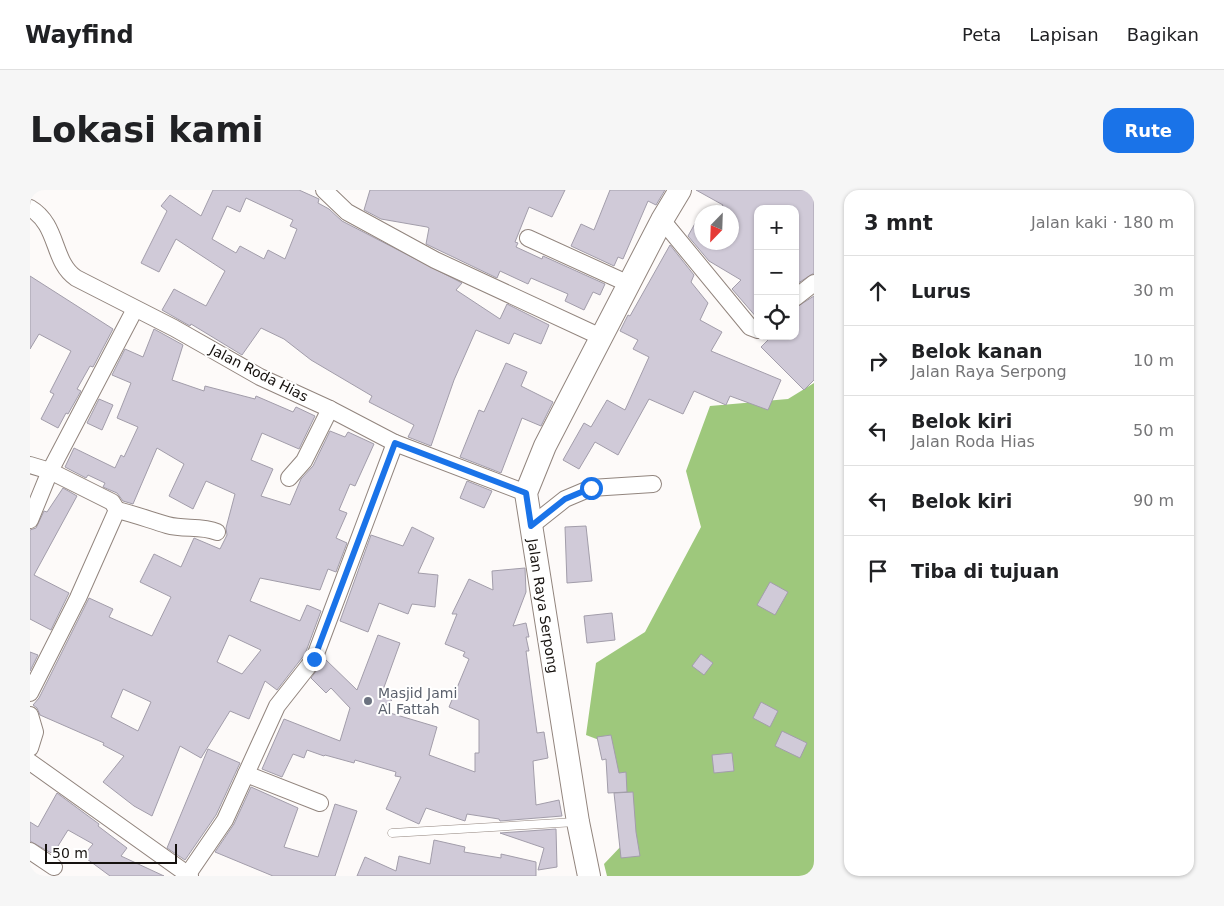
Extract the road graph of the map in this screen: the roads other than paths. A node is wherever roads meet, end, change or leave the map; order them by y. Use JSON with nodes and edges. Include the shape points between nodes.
{"nodes":[{"id":1,"x":324,"y":190,"type":"edge"},
{"id":2,"x":680,"y":190,"type":"edge"},
{"id":3,"x":30,"y":208,"type":"edge"},
{"id":4,"x":662,"y":220,"type":"junction"},
{"id":5,"x":528,"y":238,"type":"dead end"},
{"id":6,"x":814,"y":283,"type":"edge"},
{"id":7,"x":629,"y":284,"type":"junction"},
{"id":8,"x":799,"y":295,"type":"edge"},
{"id":9,"x":135,"y":309,"type":"junction"},
{"id":10,"x":754,"y":328,"type":"edge"},
{"id":11,"x":601,"y":337,"type":"junction"},
{"id":12,"x":330,"y":409,"type":"junction"},
{"id":13,"x":395,"y":443,"type":"junction"},
{"id":14,"x":30,"y":464,"type":"edge"},
{"id":15,"x":50,"y":471,"type":"junction"},
{"id":16,"x":289,"y":478,"type":"dead end"},
{"id":17,"x":653,"y":484,"type":"dead end"},
{"id":18,"x":526,"y":493,"type":"junction"},
{"id":19,"x":117,"y":510,"type":"junction"},
{"id":20,"x":30,"y":520,"type":"edge"},
{"id":21,"x":531,"y":526,"type":"junction"},
{"id":22,"x":217,"y":532,"type":"dead end"},
{"id":23,"x":30,"y":693,"type":"edge"},
{"id":24,"x":30,"y":715,"type":"edge"},
{"id":25,"x":30,"y":748,"type":"edge"},
{"id":26,"x":30,"y":762,"type":"edge"},
{"id":27,"x":246,"y":774,"type":"junction"},
{"id":28,"x":320,"y":803,"type":"dead end"},
{"id":29,"x":578,"y":822,"type":"junction"},
{"id":30,"x":392,"y":833,"type":"dead end"},
{"id":31,"x":30,"y":851,"type":"edge"},
{"id":32,"x":54,"y":867,"type":"dead end"},
{"id":33,"x":189,"y":875,"type":"edge"},
{"id":34,"x":589,"y":876,"type":"edge"}],
"edges":[{"from":1,"to":11,"type":"street","via":[[347,212],[435,260]]},
{"from":2,"to":4,"type":"main road"},
{"from":3,"to":9,"type":"street","name":"Jalan Roda Hias","via":[[50,229],[70,274]]},
{"from":4,"to":7,"type":"main road"},
{"from":4,"to":10,"type":"street"},
{"from":5,"to":7,"type":"street"},
{"from":6,"to":8,"type":"street"},
{"from":7,"to":11,"type":"main road"},
{"from":9,"to":12,"type":"street","name":"Jalan Roda Hias","via":[[260,377]]},
{"from":9,"to":15,"type":"street"},
{"from":11,"to":18,"type":"main road","via":[[545,446]]},
{"from":12,"to":13,"type":"street","name":"Jalan Roda Hias"},
{"from":12,"to":16,"type":"street","via":[[304,461]]},
{"from":13,"to":18,"type":"street","name":"Jalan Roda Hias"},
{"from":13,"to":27,"type":"street","via":[[314,659],[278,706]]},
{"from":14,"to":15,"type":"street"},
{"from":15,"to":19,"type":"street","via":[[112,502]]},
{"from":15,"to":20,"type":"street"},
{"from":17,"to":21,"type":"street","via":[[591,488],[565,499]]},
{"from":18,"to":21,"type":"main road","name":"Jalan Raya Serpong"},
{"from":19,"to":22,"type":"street","via":[[168,525],[205,527]]},
{"from":19,"to":23,"type":"street","via":[[78,598]]},
{"from":21,"to":29,"type":"main road","name":"Jalan Raya Serpong"},
{"from":24,"to":25,"type":"street","via":[[34,732]]},
{"from":26,"to":33,"type":"street"},
{"from":27,"to":28,"type":"street"},
{"from":27,"to":33,"type":"street","via":[[219,831]]},
{"from":29,"to":30,"type":"lane"},
{"from":29,"to":34,"type":"main road","name":"Jalan Raya Serpong"},
{"from":31,"to":32,"type":"street"}]}
